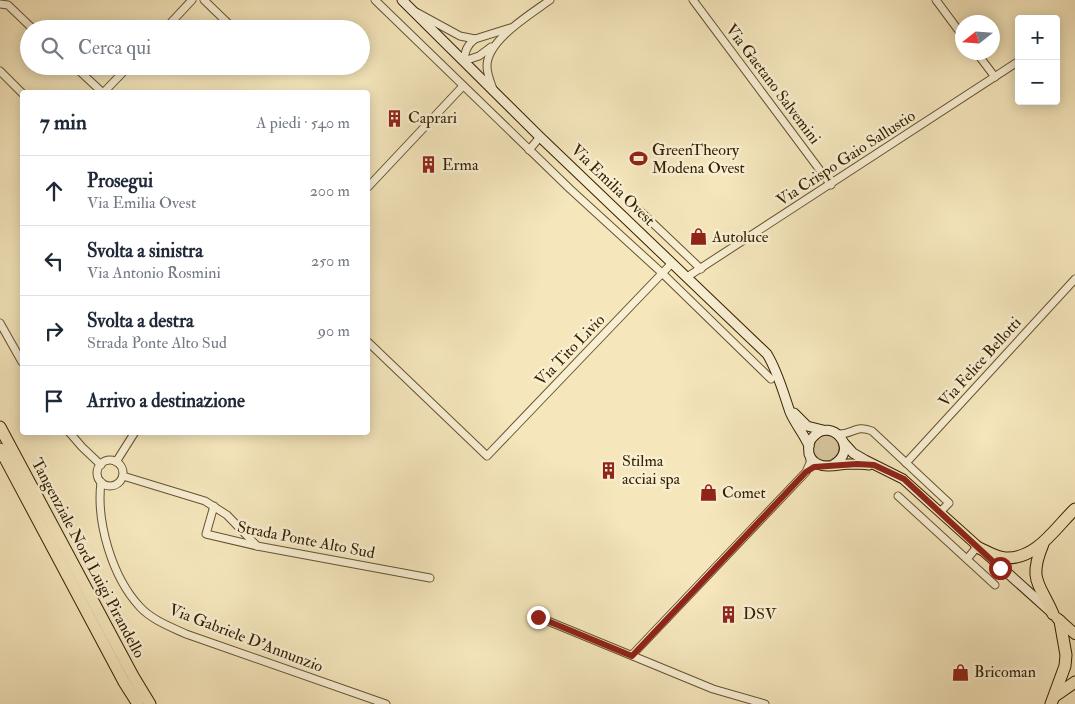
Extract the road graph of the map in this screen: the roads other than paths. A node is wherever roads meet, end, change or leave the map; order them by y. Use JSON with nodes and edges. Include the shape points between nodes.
{"nodes":[{"id":1,"x":192,"y":0,"type":"edge"},
{"id":2,"x":204,"y":0,"type":"edge"},
{"id":3,"x":375,"y":0,"type":"edge"},
{"id":4,"x":402,"y":0,"type":"edge"},
{"id":5,"x":550,"y":0,"type":"edge"},
{"id":6,"x":693,"y":0,"type":"edge"},
{"id":7,"x":936,"y":0,"type":"edge"},
{"id":8,"x":0,"y":4,"type":"edge"},
{"id":9,"x":411,"y":9,"type":"junction"},
{"id":10,"x":24,"y":20,"type":"edge"},
{"id":11,"x":173,"y":20,"type":"edge"},
{"id":12,"x":225,"y":20,"type":"edge"},
{"id":13,"x":955,"y":26,"type":"edge"},
{"id":14,"x":515,"y":27,"type":"junction"},
{"id":15,"x":475,"y":39,"type":"junction"},
{"id":16,"x":494,"y":45,"type":"junction"},
{"id":17,"x":982,"y":60,"type":"edge"},
{"id":18,"x":464,"y":61,"type":"junction"},
{"id":19,"x":1015,"y":64,"type":"edge"},
{"id":20,"x":0,"y":71,"type":"edge"},
{"id":21,"x":84,"y":75,"type":"edge"},
{"id":22,"x":120,"y":75,"type":"edge"},
{"id":23,"x":995,"y":77,"type":"junction"},
{"id":24,"x":463,"y":86,"type":"junction"},
{"id":25,"x":101,"y":90,"type":"edge"},
{"id":26,"x":105,"y":90,"type":"edge"},
{"id":27,"x":20,"y":91,"type":"edge"},
{"id":28,"x":494,"y":91,"type":"junction"},
{"id":29,"x":540,"y":137,"type":"junction"},
{"id":30,"x":530,"y":150,"type":"junction"},
{"id":31,"x":370,"y":185,"type":"edge"},
{"id":32,"x":831,"y":185,"type":"junction"},
{"id":33,"x":639,"y":210,"type":"dead end"},
{"id":34,"x":672,"y":263,"type":"junction"},
{"id":35,"x":701,"y":269,"type":"junction"},
{"id":36,"x":662,"y":274,"type":"junction"},
{"id":37,"x":687,"y":277,"type":"junction"},
{"id":38,"x":1075,"y":279,"type":"edge"},
{"id":39,"x":0,"y":323,"type":"edge"},
{"id":40,"x":370,"y":344,"type":"edge"},
{"id":41,"x":20,"y":351,"type":"edge"},
{"id":42,"x":771,"y":379,"type":"dead end"},
{"id":43,"x":787,"y":402,"type":"junction"},
{"id":44,"x":0,"y":427,"type":"edge"},
{"id":45,"x":823,"y":430,"type":"junction"},
{"id":46,"x":848,"y":433,"type":"junction"},
{"id":47,"x":838,"y":434,"type":"junction"},
{"id":48,"x":72,"y":435,"type":"edge"},
{"id":49,"x":133,"y":435,"type":"edge"},
{"id":50,"x":844,"y":442,"type":"junction"},
{"id":51,"x":809,"y":446,"type":"junction"},
{"id":52,"x":0,"y":449,"type":"edge"},
{"id":53,"x":810,"y":457,"type":"junction"},
{"id":54,"x":116,"y":462,"type":"junction"},
{"id":55,"x":101,"y":464,"type":"junction"},
{"id":56,"x":906,"y":464,"type":"junction"},
{"id":57,"x":834,"y":465,"type":"junction"},
{"id":58,"x":874,"y":465,"type":"junction"},
{"id":59,"x":822,"y":466,"type":"junction"},
{"id":60,"x":806,"y":472,"type":"junction"},
{"id":61,"x":123,"y":476,"type":"junction"},
{"id":62,"x":101,"y":482,"type":"junction"},
{"id":63,"x":898,"y":496,"type":"dead end"},
{"id":64,"x":214,"y":506,"type":"junction"},
{"id":65,"x":1075,"y":509,"type":"edge"},
{"id":66,"x":940,"y":512,"type":"junction"},
{"id":67,"x":1044,"y":542,"type":"junction"},
{"id":68,"x":257,"y":546,"type":"junction"},
{"id":69,"x":977,"y":547,"type":"junction"},
{"id":70,"x":967,"y":558,"type":"junction"},
{"id":71,"x":430,"y":578,"type":"dead end"},
{"id":72,"x":995,"y":585,"type":"dead end"},
{"id":73,"x":538,"y":617,"type":"dead end"},
{"id":74,"x":1056,"y":618,"type":"junction"},
{"id":75,"x":1075,"y":634,"type":"edge"},
{"id":76,"x":632,"y":656,"type":"junction"},
{"id":77,"x":1075,"y":682,"type":"edge"},
{"id":78,"x":736,"y":700,"type":"edge"},
{"id":79,"x":1053,"y":700,"type":"edge"},
{"id":80,"x":138,"y":704,"type":"edge"},
{"id":81,"x":150,"y":704,"type":"edge"},
{"id":82,"x":386,"y":704,"type":"edge"},
{"id":83,"x":765,"y":704,"type":"edge"}],
"edges":[{"from":1,"to":11,"type":"street"},
{"from":2,"to":12,"type":"street"},
{"from":3,"to":24,"type":"street","name":"Via Emilia Ovest"},
{"from":4,"to":9,"type":"main road","name":"Via Emilia Ovest"},
{"from":5,"to":14,"type":"street"},
{"from":6,"to":32,"type":"street","name":"Via Gaetano Salvemini"},
{"from":7,"to":13,"type":"street"},
{"from":8,"to":10,"type":"street","via":[[8,5]]},
{"from":9,"to":15,"type":"street","via":[[460,36]]},
{"from":9,"to":18,"type":"main road","name":"Via Emilia Ovest"},
{"from":14,"to":15,"type":"street"},
{"from":14,"to":16,"type":"street"},
{"from":15,"to":18,"type":"street","via":[[465,51]]},
{"from":16,"to":18,"type":"street","via":[[479,56]]},
{"from":16,"to":28,"type":"street","via":[[486,66]]},
{"from":17,"to":23,"type":"street"},
{"from":18,"to":28,"type":"main road","name":"Via Emilia Ovest"},
{"from":19,"to":23,"type":"street","name":"Via Crispo Gaio Sallustio"},
{"from":20,"to":27,"type":"street"},
{"from":21,"to":25,"type":"street"},
{"from":22,"to":26,"type":"street"},
{"from":23,"to":32,"type":"street","name":"Via Crispo Gaio Sallustio"},
{"from":24,"to":30,"type":"street","name":"Via Emilia Ovest"},
{"from":24,"to":31,"type":"street"},
{"from":28,"to":29,"type":"main road","name":"Via Emilia Ovest"},
{"from":29,"to":30,"type":"street"},
{"from":29,"to":34,"type":"main road","name":"Via Emilia Ovest"},
{"from":30,"to":36,"type":"street","name":"Via Emilia Ovest"},
{"from":32,"to":35,"type":"street","name":"Via Crispo Gaio Sallustio"},
{"from":33,"to":35,"type":"street","name":"Via Emilia Ovest"},
{"from":34,"to":36,"type":"street","name":"Via Tito Livio"},
{"from":34,"to":37,"type":"main road","name":"Via Emilia Ovest"},
{"from":35,"to":37,"type":"street","name":"Via Crispo Gaio Sallustio"},
{"from":36,"to":40,"type":"street","name":"Via Tito Livio","via":[[487,456]]},
{"from":36,"to":42,"type":"street","name":"Via Emilia Ovest"},
{"from":37,"to":43,"type":"main road","name":"Via Emilia Ovest","via":[[767,354]]},
{"from":38,"to":56,"type":"street","name":"Via Felice Bellotti"},
{"from":39,"to":41,"type":"street"},
{"from":43,"to":45,"type":"main road","name":"Via Emilia Ovest","via":[[807,426]]},
{"from":43,"to":51,"type":"main road","name":"Via Emilia Ovest"},
{"from":44,"to":81,"type":"highway","name":"Tangenziale Nord Luigi Pirandello"},
{"from":45,"to":47,"type":"main road"},
{"from":45,"to":51,"type":"main road","via":[[814,436]]},
{"from":46,"to":47,"type":"street"},
{"from":46,"to":50,"type":"street"},
{"from":46,"to":56,"type":"street","via":[[861,428],[872,431]]},
{"from":47,"to":50,"type":"main road"},
{"from":48,"to":55,"type":"street"},
{"from":49,"to":54,"type":"street"},
{"from":50,"to":57,"type":"main road","via":[[843,456]]},
{"from":50,"to":58,"type":"main road","via":[[853,453]]},
{"from":51,"to":53,"type":"main road"},
{"from":52,"to":80,"type":"highway","name":"Tangenziale Nord Luigi Pirandello"},
{"from":53,"to":59,"type":"main road"},
{"from":53,"to":60,"type":"street"},
{"from":54,"to":55,"type":"street"},
{"from":54,"to":61,"type":"street","via":[[122,468]]},
{"from":55,"to":62,"type":"street","via":[[98,471]]},
{"from":56,"to":66,"type":"street","via":[[949,503]]},
{"from":57,"to":58,"type":"main road"},
{"from":57,"to":59,"type":"main road"},
{"from":58,"to":66,"type":"main road","via":[[904,479]]},
{"from":59,"to":60,"type":"street"},
{"from":60,"to":76,"type":"street"},
{"from":61,"to":62,"type":"street","via":[[116,485],[108,486]]},
{"from":61,"to":64,"type":"street"},
{"from":62,"to":82,"type":"street","name":"Via Gabriele D'Annunzio","via":[[104,528],[110,553],[127,590],[141,608],[186,634]]},
{"from":63,"to":70,"type":"street"},
{"from":64,"to":68,"type":"street"},
{"from":64,"to":68,"type":"street","name":"Strada Ponte Alto Sud","via":[[206,534]]},
{"from":65,"to":67,"type":"highway"},
{"from":66,"to":69,"type":"main road"},
{"from":67,"to":69,"type":"highway","via":[[1029,554],[1005,558]]},
{"from":67,"to":74,"type":"highway","via":[[1036,565],[1036,576],[1038,587]]},
{"from":68,"to":71,"type":"street","name":"Strada Ponte Alto Sud"},
{"from":69,"to":70,"type":"street"},
{"from":69,"to":74,"type":"main road"},
{"from":70,"to":72,"type":"street"},
{"from":73,"to":76,"type":"street"},
{"from":74,"to":75,"type":"main road"},
{"from":74,"to":79,"type":"highway","via":[[1066,655]]},
{"from":76,"to":78,"type":"street"},
{"from":77,"to":79,"type":"highway"},
{"from":78,"to":83,"type":"street"}]}
